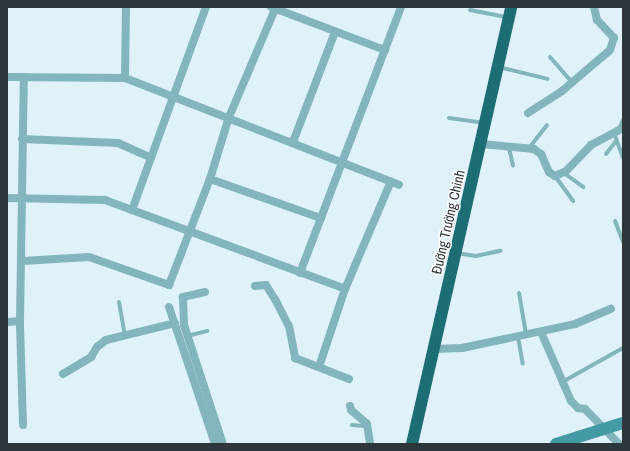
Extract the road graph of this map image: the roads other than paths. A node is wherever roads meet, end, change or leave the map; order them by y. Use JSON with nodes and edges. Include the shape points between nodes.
{"nodes":[{"id":1,"x":126,"y":7,"type":"edge"},
{"id":2,"x":206,"y":7,"type":"edge"},
{"id":3,"x":401,"y":7,"type":"edge"},
{"id":4,"x":594,"y":7,"type":"edge"},
{"id":5,"x":274,"y":8,"type":"edge"},
{"id":6,"x":470,"y":10,"type":"dead end"},
{"id":7,"x":510,"y":12,"type":"edge"},
{"id":8,"x":335,"y":32,"type":"junction"},
{"id":9,"x":386,"y":50,"type":"junction"},
{"id":10,"x":550,"y":57,"type":"dead end"},
{"id":11,"x":499,"y":67,"type":"junction"},
{"id":12,"x":7,"y":77,"type":"edge"},
{"id":13,"x":24,"y":77,"type":"junction"},
{"id":14,"x":125,"y":78,"type":"junction"},
{"id":15,"x":548,"y":78,"type":"dead end"},
{"id":16,"x":573,"y":82,"type":"junction"},
{"id":17,"x":174,"y":98,"type":"junction"},
{"id":18,"x":528,"y":113,"type":"dead end"},
{"id":19,"x":230,"y":117,"type":"junction"},
{"id":20,"x":449,"y":118,"type":"dead end"},
{"id":21,"x":623,"y":120,"type":"edge"},
{"id":22,"x":486,"y":123,"type":"junction"},
{"id":23,"x":547,"y":126,"type":"dead end"},
{"id":24,"x":618,"y":133,"type":"edge"},
{"id":25,"x":22,"y":139,"type":"junction"},
{"id":26,"x":293,"y":142,"type":"junction"},
{"id":27,"x":482,"y":144,"type":"junction"},
{"id":28,"x":509,"y":148,"type":"junction"},
{"id":29,"x":529,"y":148,"type":"junction"},
{"id":30,"x":606,"y":154,"type":"dead end"},
{"id":31,"x":151,"y":158,"type":"junction"},
{"id":32,"x":623,"y":158,"type":"edge"},
{"id":33,"x":342,"y":162,"type":"junction"},
{"id":34,"x":513,"y":166,"type":"dead end"},
{"id":35,"x":564,"y":173,"type":"junction"},
{"id":36,"x":555,"y":176,"type":"junction"},
{"id":37,"x":210,"y":179,"type":"junction"},
{"id":38,"x":391,"y":181,"type":"junction"},
{"id":39,"x":399,"y":185,"type":"dead end"},
{"id":40,"x":583,"y":187,"type":"dead end"},
{"id":41,"x":7,"y":198,"type":"edge"},
{"id":42,"x":22,"y":198,"type":"junction"},
{"id":43,"x":574,"y":201,"type":"dead end"},
{"id":44,"x":132,"y":210,"type":"junction"},
{"id":45,"x":321,"y":218,"type":"junction"},
{"id":46,"x":615,"y":221,"type":"dead end"},
{"id":47,"x":189,"y":232,"type":"junction"},
{"id":48,"x":623,"y":242,"type":"edge"},
{"id":49,"x":500,"y":251,"type":"dead end"},
{"id":50,"x":457,"y":252,"type":"junction"},
{"id":51,"x":22,"y":261,"type":"junction"},
{"id":52,"x":300,"y":273,"type":"junction"},
{"id":53,"x":254,"y":286,"type":"dead end"},
{"id":54,"x":345,"y":289,"type":"junction"},
{"id":55,"x":205,"y":292,"type":"dead end"},
{"id":56,"x":519,"y":294,"type":"dead end"},
{"id":57,"x":119,"y":302,"type":"dead end"},
{"id":58,"x":169,"y":307,"type":"dead end"},
{"id":59,"x":611,"y":309,"type":"dead end"},
{"id":60,"x":20,"y":321,"type":"junction"},
{"id":61,"x":7,"y":322,"type":"edge"},
{"id":62,"x":175,"y":323,"type":"junction"},
{"id":63,"x":207,"y":331,"type":"dead end"},
{"id":64,"x":540,"y":332,"type":"junction"},
{"id":65,"x":125,"y":335,"type":"junction"},
{"id":66,"x":526,"y":335,"type":"junction"},
{"id":67,"x":187,"y":336,"type":"junction"},
{"id":68,"x":518,"y":337,"type":"junction"},
{"id":69,"x":623,"y":348,"type":"edge"},
{"id":70,"x":434,"y":349,"type":"junction"},
{"id":71,"x":523,"y":364,"type":"dead end"},
{"id":72,"x":319,"y":367,"type":"junction"},
{"id":73,"x":63,"y":374,"type":"dead end"},
{"id":74,"x":349,"y":379,"type":"dead end"},
{"id":75,"x":564,"y":381,"type":"junction"},
{"id":76,"x":350,"y":406,"type":"dead end"},
{"id":77,"x":623,"y":423,"type":"edge"},
{"id":78,"x":23,"y":425,"type":"dead end"},
{"id":79,"x":352,"y":425,"type":"dead end"},
{"id":80,"x":368,"y":429,"type":"junction"},
{"id":81,"x":215,"y":444,"type":"edge"},
{"id":82,"x":223,"y":444,"type":"edge"},
{"id":83,"x":370,"y":444,"type":"edge"},
{"id":84,"x":412,"y":444,"type":"edge"},
{"id":85,"x":556,"y":444,"type":"edge"},
{"id":86,"x":619,"y":444,"type":"edge"}],
"edges":[{"from":1,"to":14,"type":"street"},
{"from":2,"to":17,"type":"street"},
{"from":3,"to":9,"type":"street"},
{"from":4,"to":16,"type":"street","via":[[597,20],[611,32],[614,42],[610,50]]},
{"from":5,"to":8,"type":"street"},
{"from":5,"to":19,"type":"street"},
{"from":6,"to":7,"type":"lane"},
{"from":7,"to":11,"type":"highway","name":"Đường Trường Chinh"},
{"from":8,"to":9,"type":"street"},
{"from":8,"to":26,"type":"street"},
{"from":9,"to":33,"type":"street"},
{"from":10,"to":16,"type":"lane"},
{"from":11,"to":15,"type":"lane"},
{"from":11,"to":22,"type":"highway","name":"Đường Trường Chinh"},
{"from":12,"to":13,"type":"street"},
{"from":13,"to":14,"type":"street"},
{"from":13,"to":25,"type":"street"},
{"from":14,"to":17,"type":"street"},
{"from":16,"to":18,"type":"street"},
{"from":17,"to":19,"type":"street"},
{"from":17,"to":31,"type":"street"},
{"from":19,"to":26,"type":"street"},
{"from":19,"to":37,"type":"street"},
{"from":20,"to":22,"type":"lane"},
{"from":21,"to":24,"type":"lane"},
{"from":22,"to":27,"type":"highway","name":"Đường Trường Chinh"},
{"from":23,"to":29,"type":"lane"},
{"from":24,"to":30,"type":"lane"},
{"from":24,"to":32,"type":"lane"},
{"from":24,"to":35,"type":"street","via":[[591,145]]},
{"from":25,"to":31,"type":"street","via":[[118,143]]},
{"from":25,"to":42,"type":"street"},
{"from":26,"to":33,"type":"street"},
{"from":27,"to":28,"type":"street"},
{"from":27,"to":50,"type":"highway","name":"Đường Trường Chinh"},
{"from":28,"to":29,"type":"street"},
{"from":28,"to":34,"type":"lane"},
{"from":29,"to":36,"type":"street","via":[[541,154],[549,172]]},
{"from":31,"to":44,"type":"street"},
{"from":33,"to":38,"type":"street"},
{"from":33,"to":45,"type":"street"},
{"from":35,"to":36,"type":"street"},
{"from":35,"to":40,"type":"lane"},
{"from":36,"to":43,"type":"lane"},
{"from":37,"to":45,"type":"street"},
{"from":37,"to":47,"type":"street"},
{"from":38,"to":39,"type":"street"},
{"from":38,"to":54,"type":"street"},
{"from":41,"to":42,"type":"street"},
{"from":42,"to":44,"type":"street","via":[[105,200]]},
{"from":42,"to":51,"type":"street"},
{"from":44,"to":47,"type":"street"},
{"from":45,"to":52,"type":"street"},
{"from":46,"to":48,"type":"lane"},
{"from":47,"to":51,"type":"street","via":[[169,285],[89,257]]},
{"from":47,"to":52,"type":"street"},
{"from":49,"to":50,"type":"lane","via":[[476,256]]},
{"from":50,"to":70,"type":"highway","name":"Đường Trường Chinh"},
{"from":51,"to":60,"type":"street"},
{"from":52,"to":54,"type":"street"},
{"from":53,"to":72,"type":"street","via":[[266,285],[276,301],[289,326],[295,358]]},
{"from":54,"to":72,"type":"street"},
{"from":55,"to":67,"type":"street","via":[[183,297]]},
{"from":56,"to":66,"type":"lane"},
{"from":57,"to":65,"type":"lane"},
{"from":58,"to":62,"type":"street"},
{"from":59,"to":64,"type":"street","via":[[575,324]]},
{"from":60,"to":61,"type":"street"},
{"from":60,"to":78,"type":"street"},
{"from":62,"to":65,"type":"street"},
{"from":62,"to":81,"type":"street"},
{"from":63,"to":67,"type":"lane"},
{"from":64,"to":66,"type":"street"},
{"from":64,"to":75,"type":"street"},
{"from":65,"to":73,"type":"street","via":[[101,343],[91,357]]},
{"from":66,"to":68,"type":"street"},
{"from":67,"to":82,"type":"street"},
{"from":68,"to":70,"type":"street","via":[[462,348]]},
{"from":68,"to":71,"type":"lane"},
{"from":69,"to":75,"type":"lane"},
{"from":70,"to":84,"type":"highway","name":"Đường Trường Chinh"},
{"from":72,"to":74,"type":"street"},
{"from":75,"to":86,"type":"street","via":[[571,401],[578,408],[585,409]]},
{"from":76,"to":80,"type":"street","via":[[351,410],[364,420]]},
{"from":77,"to":85,"type":"main road","bridge":true},
{"from":79,"to":80,"type":"lane","via":[[365,426]]},
{"from":80,"to":83,"type":"street"}]}
